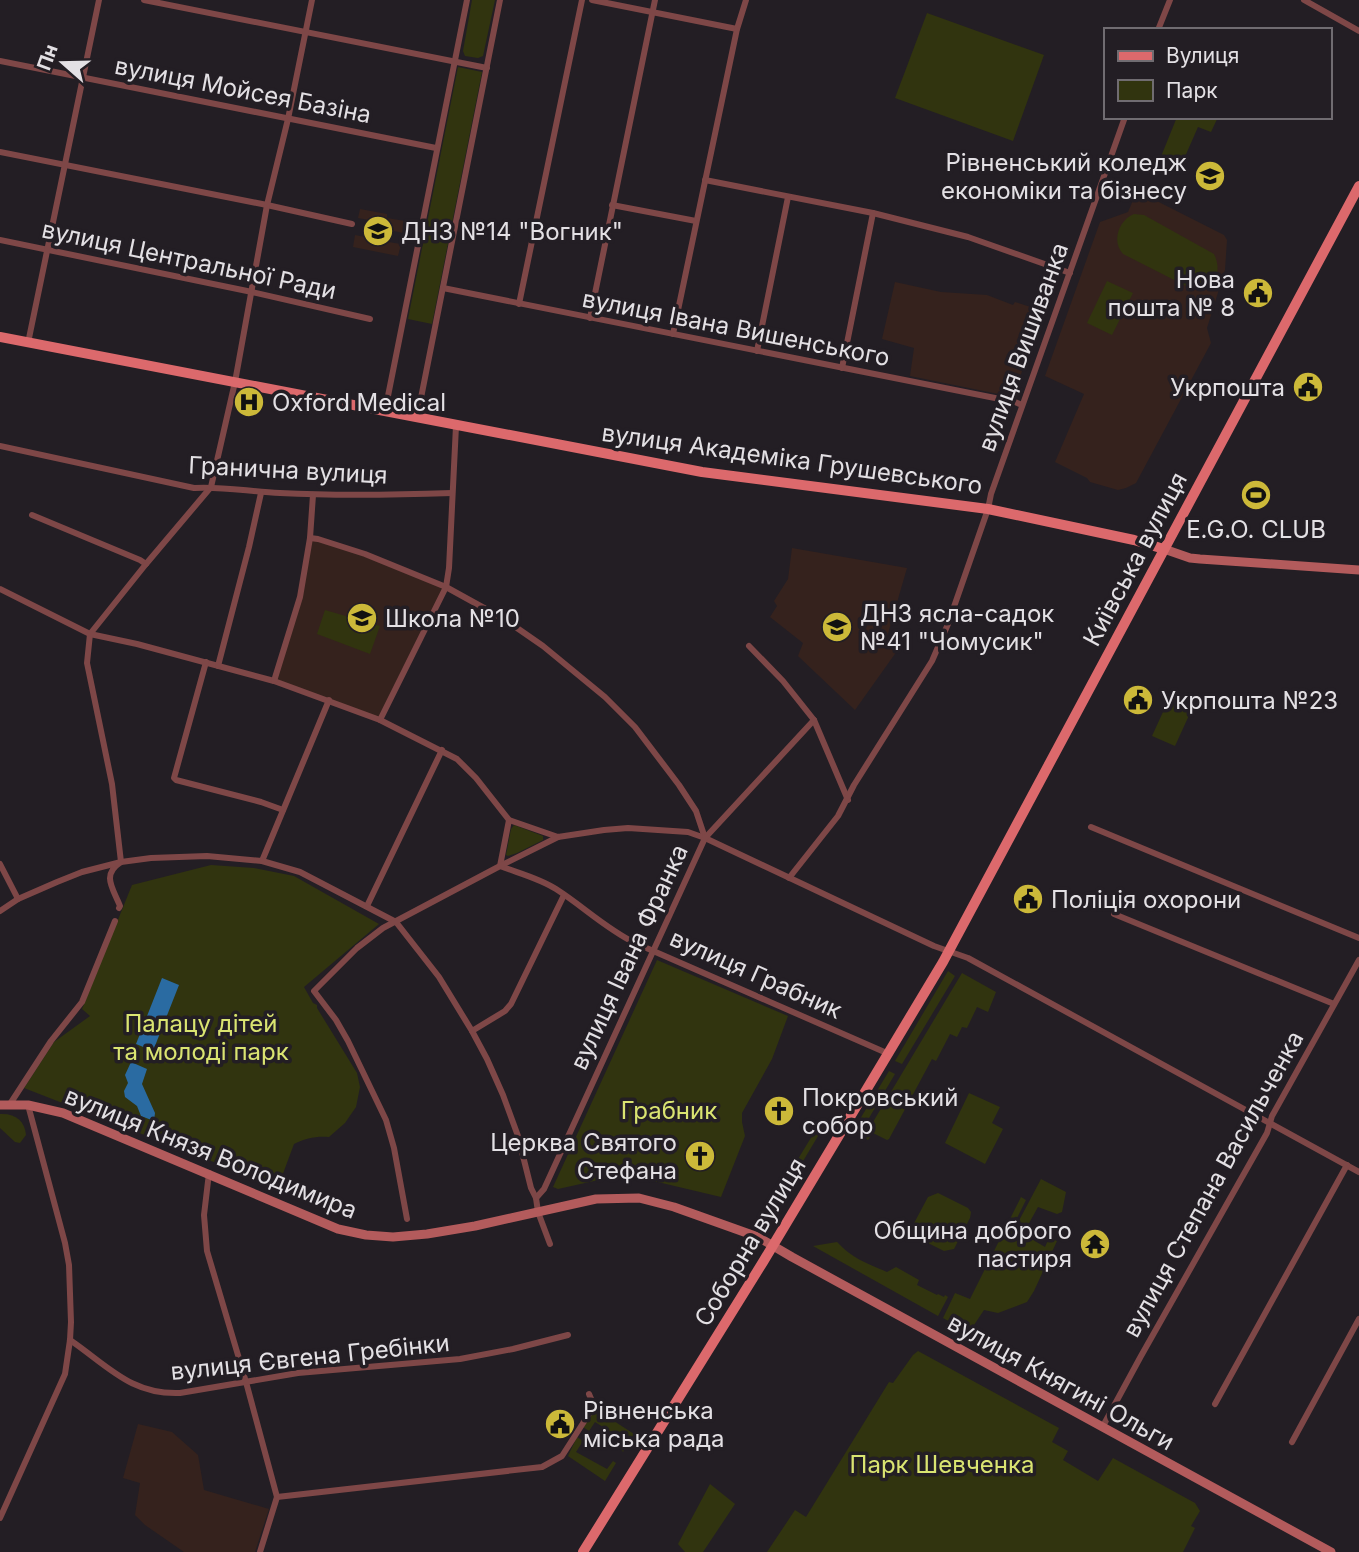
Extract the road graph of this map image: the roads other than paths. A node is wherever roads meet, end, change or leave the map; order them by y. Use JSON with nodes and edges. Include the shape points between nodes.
{"nodes":[{"id":1,"x":99,"y":0,"type":"edge"},
{"id":2,"x":144,"y":0,"type":"edge"},
{"id":3,"x":312,"y":0,"type":"edge"},
{"id":4,"x":467,"y":0,"type":"edge"},
{"id":5,"x":500,"y":0,"type":"edge"},
{"id":6,"x":582,"y":0,"type":"edge"},
{"id":7,"x":592,"y":0,"type":"edge"},
{"id":8,"x":655,"y":0,"type":"edge"},
{"id":9,"x":746,"y":0,"type":"edge"},
{"id":10,"x":1170,"y":0,"type":"edge"},
{"id":11,"x":1304,"y":0,"type":"edge"},
{"id":12,"x":653,"y":12,"type":"junction"},
{"id":13,"x":1158,"y":28,"type":"edge"},
{"id":14,"x":737,"y":29,"type":"junction"},
{"id":15,"x":1359,"y":31,"type":"edge"},
{"id":16,"x":305,"y":32,"type":"junction"},
{"id":17,"x":455,"y":60,"type":"junction"},
{"id":18,"x":0,"y":61,"type":"edge"},
{"id":19,"x":487,"y":68,"type":"junction"},
{"id":20,"x":82,"y":77,"type":"junction"},
{"id":21,"x":288,"y":119,"type":"junction"},
{"id":22,"x":1124,"y":119,"type":"edge"},
{"id":23,"x":436,"y":148,"type":"junction"},
{"id":24,"x":0,"y":152,"type":"edge"},
{"id":25,"x":64,"y":164,"type":"junction"},
{"id":26,"x":705,"y":180,"type":"junction"},
{"id":27,"x":1359,"y":186,"type":"edge"},
{"id":28,"x":788,"y":197,"type":"junction"},
{"id":29,"x":267,"y":205,"type":"junction"},
{"id":30,"x":612,"y":205,"type":"junction"},
{"id":31,"x":873,"y":214,"type":"junction"},
{"id":32,"x":696,"y":221,"type":"junction"},
{"id":33,"x":352,"y":224,"type":"dead end"},
{"id":34,"x":0,"y":240,"type":"edge"},
{"id":35,"x":48,"y":249,"type":"junction"},
{"id":36,"x":1070,"y":273,"type":"junction"},
{"id":37,"x":443,"y":289,"type":"junction"},
{"id":38,"x":252,"y":292,"type":"junction"},
{"id":39,"x":519,"y":304,"type":"junction"},
{"id":40,"x":590,"y":318,"type":"junction"},
{"id":41,"x":370,"y":319,"type":"dead end"},
{"id":42,"x":673,"y":334,"type":"junction"},
{"id":43,"x":0,"y":337,"type":"edge"},
{"id":44,"x":28,"y":343,"type":"junction"},
{"id":45,"x":757,"y":351,"type":"junction"},
{"id":46,"x":842,"y":368,"type":"junction"},
{"id":47,"x":235,"y":383,"type":"junction"},
{"id":48,"x":1022,"y":405,"type":"junction"},
{"id":49,"x":385,"y":411,"type":"junction"},
{"id":50,"x":417,"y":418,"type":"junction"},
{"id":51,"x":456,"y":426,"type":"junction"},
{"id":52,"x":0,"y":446,"type":"edge"},
{"id":53,"x":211,"y":487,"type":"junction"},
{"id":54,"x":261,"y":493,"type":"junction"},
{"id":55,"x":452,"y":493,"type":"junction"},
{"id":56,"x":313,"y":495,"type":"junction"},
{"id":57,"x":988,"y":509,"type":"junction"},
{"id":58,"x":32,"y":515,"type":"dead end"},
{"id":59,"x":310,"y":538,"type":"junction"},
{"id":60,"x":1164,"y":549,"type":"junction"},
{"id":61,"x":146,"y":564,"type":"junction"},
{"id":62,"x":1359,"y":570,"type":"edge"},
{"id":63,"x":446,"y":587,"type":"junction"},
{"id":64,"x":0,"y":589,"type":"edge"},
{"id":65,"x":90,"y":634,"type":"junction"},
{"id":66,"x":749,"y":646,"type":"dead end"},
{"id":67,"x":206,"y":662,"type":"junction"},
{"id":68,"x":218,"y":666,"type":"junction"},
{"id":69,"x":274,"y":681,"type":"junction"},
{"id":70,"x":328,"y":700,"type":"junction"},
{"id":71,"x":380,"y":720,"type":"junction"},
{"id":72,"x":814,"y":720,"type":"junction"},
{"id":73,"x":442,"y":750,"type":"junction"},
{"id":74,"x":848,"y":800,"type":"junction"},
{"id":75,"x":283,"y":810,"type":"junction"},
{"id":76,"x":509,"y":820,"type":"junction"},
{"id":77,"x":1090,"y":827,"type":"dead end"},
{"id":78,"x":558,"y":837,"type":"junction"},
{"id":79,"x":705,"y":838,"type":"junction"},
{"id":80,"x":262,"y":861,"type":"junction"},
{"id":81,"x":121,"y":862,"type":"junction"},
{"id":82,"x":0,"y":864,"type":"edge"},
{"id":83,"x":499,"y":866,"type":"junction"},
{"id":84,"x":789,"y":878,"type":"junction"},
{"id":85,"x":564,"y":895,"type":"junction"},
{"id":86,"x":18,"y":900,"type":"junction"},
{"id":87,"x":367,"y":906,"type":"junction"},
{"id":88,"x":120,"y":908,"type":"dead end"},
{"id":89,"x":0,"y":911,"type":"edge"},
{"id":90,"x":1114,"y":914,"type":"dead end"},
{"id":91,"x":115,"y":921,"type":"dead end"},
{"id":92,"x":396,"y":922,"type":"junction"},
{"id":93,"x":1359,"y":938,"type":"edge"},
{"id":94,"x":653,"y":951,"type":"junction"},
{"id":95,"x":949,"y":951,"type":"junction"},
{"id":96,"x":1359,"y":960,"type":"edge"},
{"id":97,"x":1334,"y":1004,"type":"junction"},
{"id":98,"x":472,"y":1031,"type":"junction"},
{"id":99,"x":889,"y":1054,"type":"junction"},
{"id":100,"x":5,"y":1105,"type":"edge"},
{"id":101,"x":28,"y":1105,"type":"junction"},
{"id":102,"x":1270,"y":1123,"type":"junction"},
{"id":103,"x":1347,"y":1165,"type":"junction"},
{"id":104,"x":1359,"y":1172,"type":"edge"},
{"id":105,"x":209,"y":1173,"type":"junction"},
{"id":106,"x":536,"y":1198,"type":"junction"},
{"id":107,"x":538,"y":1212,"type":"junction"},
{"id":108,"x":407,"y":1219,"type":"dead end"},
{"id":109,"x":550,"y":1244,"type":"dead end"},
{"id":110,"x":773,"y":1245,"type":"junction"},
{"id":111,"x":1359,"y":1319,"type":"edge"},
{"id":112,"x":568,"y":1335,"type":"dead end"},
{"id":113,"x":70,"y":1340,"type":"junction"},
{"id":114,"x":246,"y":1382,"type":"junction"},
{"id":115,"x":589,"y":1394,"type":"dead end"},
{"id":116,"x":1216,"y":1404,"type":"dead end"},
{"id":117,"x":1103,"y":1426,"type":"junction"},
{"id":118,"x":1292,"y":1442,"type":"dead end"},
{"id":119,"x":277,"y":1497,"type":"junction"},
{"id":120,"x":0,"y":1518,"type":"edge"},
{"id":121,"x":260,"y":1552,"type":"edge"},
{"id":122,"x":583,"y":1552,"type":"edge"},
{"id":123,"x":1331,"y":1552,"type":"edge"}],
"edges":[{"from":1,"to":20,"type":"street"},
{"from":2,"to":16,"type":"street"},
{"from":3,"to":16,"type":"street"},
{"from":4,"to":17,"type":"street"},
{"from":5,"to":19,"type":"street"},
{"from":6,"to":39,"type":"street"},
{"from":7,"to":12,"type":"street"},
{"from":8,"to":12,"type":"street"},
{"from":9,"to":14,"type":"street"},
{"from":10,"to":13,"type":"street"},
{"from":11,"to":15,"type":"street"},
{"from":12,"to":14,"type":"street"},
{"from":12,"to":30,"type":"street"},
{"from":14,"to":26,"type":"street"},
{"from":16,"to":17,"type":"street"},
{"from":16,"to":21,"type":"street"},
{"from":17,"to":19,"type":"street"},
{"from":17,"to":23,"type":"street"},
{"from":18,"to":20,"type":"street","name":"вулиця Мойсея Базіна"},
{"from":19,"to":37,"type":"street"},
{"from":20,"to":21,"type":"street","name":"вулиця Мойсея Базіна"},
{"from":20,"to":25,"type":"street"},
{"from":21,"to":23,"type":"street","name":"вулиця Мойсея Базіна"},
{"from":21,"to":29,"type":"street"},
{"from":22,"to":36,"type":"street","name":"вулиця Вишиванка"},
{"from":23,"to":49,"type":"street"},
{"from":24,"to":25,"type":"street"},
{"from":25,"to":29,"type":"street"},
{"from":25,"to":35,"type":"street"},
{"from":26,"to":28,"type":"street"},
{"from":26,"to":32,"type":"street"},
{"from":27,"to":60,"type":"main road","name":"Київська вулиця"},
{"from":28,"to":31,"type":"street"},
{"from":28,"to":45,"type":"street"},
{"from":29,"to":33,"type":"street"},
{"from":29,"to":38,"type":"street"},
{"from":30,"to":32,"type":"street"},
{"from":30,"to":40,"type":"street"},
{"from":31,"to":36,"type":"street","via":[[968,237]]},
{"from":31,"to":46,"type":"street"},
{"from":32,"to":42,"type":"street"},
{"from":34,"to":35,"type":"street","name":"вулиця Центральної Ради"},
{"from":35,"to":38,"type":"street","name":"вулиця Центральної Ради"},
{"from":35,"to":44,"type":"street"},
{"from":36,"to":48,"type":"street","name":"вулиця Вишиванка"},
{"from":37,"to":39,"type":"street","name":"вулиця Івана Вишенського"},
{"from":37,"to":50,"type":"street"},
{"from":38,"to":41,"type":"street","name":"вулиця Центральної Ради"},
{"from":38,"to":47,"type":"street"},
{"from":39,"to":40,"type":"street","name":"вулиця Івана Вишенського"},
{"from":40,"to":42,"type":"street","name":"вулиця Івана Вишенського"},
{"from":42,"to":45,"type":"street","name":"вулиця Івана Вишенського"},
{"from":43,"to":44,"type":"main road","name":"вулиця Академіка Грушевського"},
{"from":44,"to":47,"type":"main road","name":"вулиця Академіка Грушевського"},
{"from":45,"to":46,"type":"street","name":"вулиця Івана Вишенського"},
{"from":46,"to":48,"type":"street","name":"вулиця Івана Вишенського"},
{"from":47,"to":49,"type":"main road","name":"вулиця Академіка Грушевського"},
{"from":47,"to":53,"type":"street"},
{"from":48,"to":57,"type":"street","name":"вулиця Вишиванка"},
{"from":49,"to":50,"type":"main road","name":"вулиця Академіка Грушевського"},
{"from":50,"to":51,"type":"main road","name":"вулиця Академіка Грушевського"},
{"from":51,"to":55,"type":"street"},
{"from":51,"to":57,"type":"main road","name":"вулиця Академіка Грушевського","via":[[725,476]]},
{"from":52,"to":53,"type":"street","name":"Гранична вулиця","via":[[194,488]]},
{"from":53,"to":54,"type":"street","name":"Гранична вулиця"},
{"from":53,"to":61,"type":"street"},
{"from":54,"to":56,"type":"street","name":"Гранична вулиця"},
{"from":54,"to":68,"type":"street"},
{"from":55,"to":56,"type":"street","name":"Гранична вулиця"},
{"from":55,"to":63,"type":"street"},
{"from":56,"to":59,"type":"street"},
{"from":57,"to":60,"type":"main road","name":"вулиця Академіка Грушевського"},
{"from":57,"to":74,"type":"street","name":"вулиця Вишиванка","via":[[932,661]]},
{"from":58,"to":61,"type":"street"},
{"from":59,"to":63,"type":"street","via":[[365,554]]},
{"from":59,"to":69,"type":"street","via":[[300,597]]},
{"from":60,"to":62,"type":"street","via":[[1190,558]]},
{"from":60,"to":95,"type":"main road","name":"Київська вулиця"},
{"from":61,"to":65,"type":"street"},
{"from":63,"to":71,"type":"street"},
{"from":63,"to":79,"type":"street","via":[[544,646],[624,715],[684,792]]},
{"from":64,"to":65,"type":"street"},
{"from":65,"to":67,"type":"street"},
{"from":65,"to":81,"type":"street","via":[[87,663],[112,785]]},
{"from":66,"to":72,"type":"street"},
{"from":67,"to":68,"type":"street"},
{"from":67,"to":75,"type":"street","via":[[174,778]]},
{"from":68,"to":69,"type":"street"},
{"from":69,"to":70,"type":"street"},
{"from":70,"to":71,"type":"street"},
{"from":70,"to":75,"type":"street"},
{"from":71,"to":73,"type":"street"},
{"from":72,"to":74,"type":"street"},
{"from":72,"to":79,"type":"street","name":"вулиця Івана Франка"},
{"from":73,"to":76,"type":"street","via":[[476,778]]},
{"from":73,"to":87,"type":"street"},
{"from":74,"to":84,"type":"street","name":"вулиця Вишиванка"},
{"from":75,"to":80,"type":"street"},
{"from":76,"to":78,"type":"street"},
{"from":76,"to":83,"type":"street"},
{"from":77,"to":93,"type":"street"},
{"from":78,"to":79,"type":"street","via":[[628,828],[688,832]]},
{"from":78,"to":83,"type":"street"},
{"from":79,"to":84,"type":"street"},
{"from":79,"to":94,"type":"street","name":"вулиця Івана Франка"},
{"from":80,"to":81,"type":"street","via":[[175,856]]},
{"from":80,"to":87,"type":"street","via":[[300,872]]},
{"from":81,"to":86,"type":"street","via":[[82,872]]},
{"from":81,"to":88,"type":"street","via":[[110,874]]},
{"from":82,"to":86,"type":"street"},
{"from":83,"to":85,"type":"street","name":"вулиця Грабник"},
{"from":83,"to":92,"type":"street"},
{"from":84,"to":95,"type":"street"},
{"from":85,"to":94,"type":"street","name":"вулиця Грабник","via":[[614,932]]},
{"from":85,"to":98,"type":"street","via":[[511,1004]]},
{"from":86,"to":89,"type":"street"},
{"from":87,"to":92,"type":"street"},
{"from":90,"to":97,"type":"street"},
{"from":91,"to":100,"type":"street","via":[[82,1002]]},
{"from":92,"to":98,"type":"street","via":[[439,977]]},
{"from":92,"to":108,"type":"street","via":[[357,948],[314,991],[348,1041],[386,1120]]},
{"from":94,"to":99,"type":"street","name":"вулиця Грабник"},
{"from":94,"to":106,"type":"street","name":"вулиця Івана Франка"},
{"from":95,"to":99,"type":"main road","name":"Соборна вулиця"},
{"from":95,"to":102,"type":"street"},
{"from":96,"to":97,"type":"street","name":"вулиця Степана Васильченка"},
{"from":97,"to":102,"type":"street","name":"вулиця Степана Васильченка"},
{"from":98,"to":106,"type":"street","via":[[503,1095]]},
{"from":99,"to":110,"type":"main road","name":"Соборна вулиця"},
{"from":100,"to":101,"type":"street","name":"вулиця Князя Володимира"},
{"from":101,"to":105,"type":"street","name":"вулиця Князя Володимира","via":[[63,1113]]},
{"from":101,"to":113,"type":"street","via":[[67,1254]]},
{"from":102,"to":103,"type":"street"},
{"from":102,"to":117,"type":"street","name":"вулиця Степана Васильченка"},
{"from":103,"to":104,"type":"street"},
{"from":103,"to":116,"type":"street"},
{"from":105,"to":107,"type":"street","name":"вулиця Князя Володимира","via":[[338,1228],[366,1235],[427,1234]]},
{"from":105,"to":114,"type":"street","via":[[204,1215],[207,1251]]},
{"from":106,"to":107,"type":"street"},
{"from":107,"to":109,"type":"street"},
{"from":107,"to":110,"type":"street","name":"вулиця Князя Володимира","via":[[596,1199],[639,1198],[711,1219]]},
{"from":110,"to":117,"type":"street","name":"вулиця Княгині Ольги"},
{"from":110,"to":122,"type":"main road","name":"Соборна вулиця"},
{"from":111,"to":118,"type":"street"},
{"from":112,"to":114,"type":"street","name":"вулиця Євгена Гребінки","via":[[460,1359],[305,1372]]},
{"from":113,"to":114,"type":"street","name":"вулиця Євгена Гребінки","via":[[128,1382],[156,1392],[180,1393]]},
{"from":113,"to":120,"type":"street","via":[[62,1383]]},
{"from":114,"to":119,"type":"street"},
{"from":115,"to":119,"type":"street","via":[[594,1406],[562,1456],[542,1467]]},
{"from":117,"to":123,"type":"street","name":"вулиця Княгині Ольги"},
{"from":119,"to":121,"type":"street"}]}
